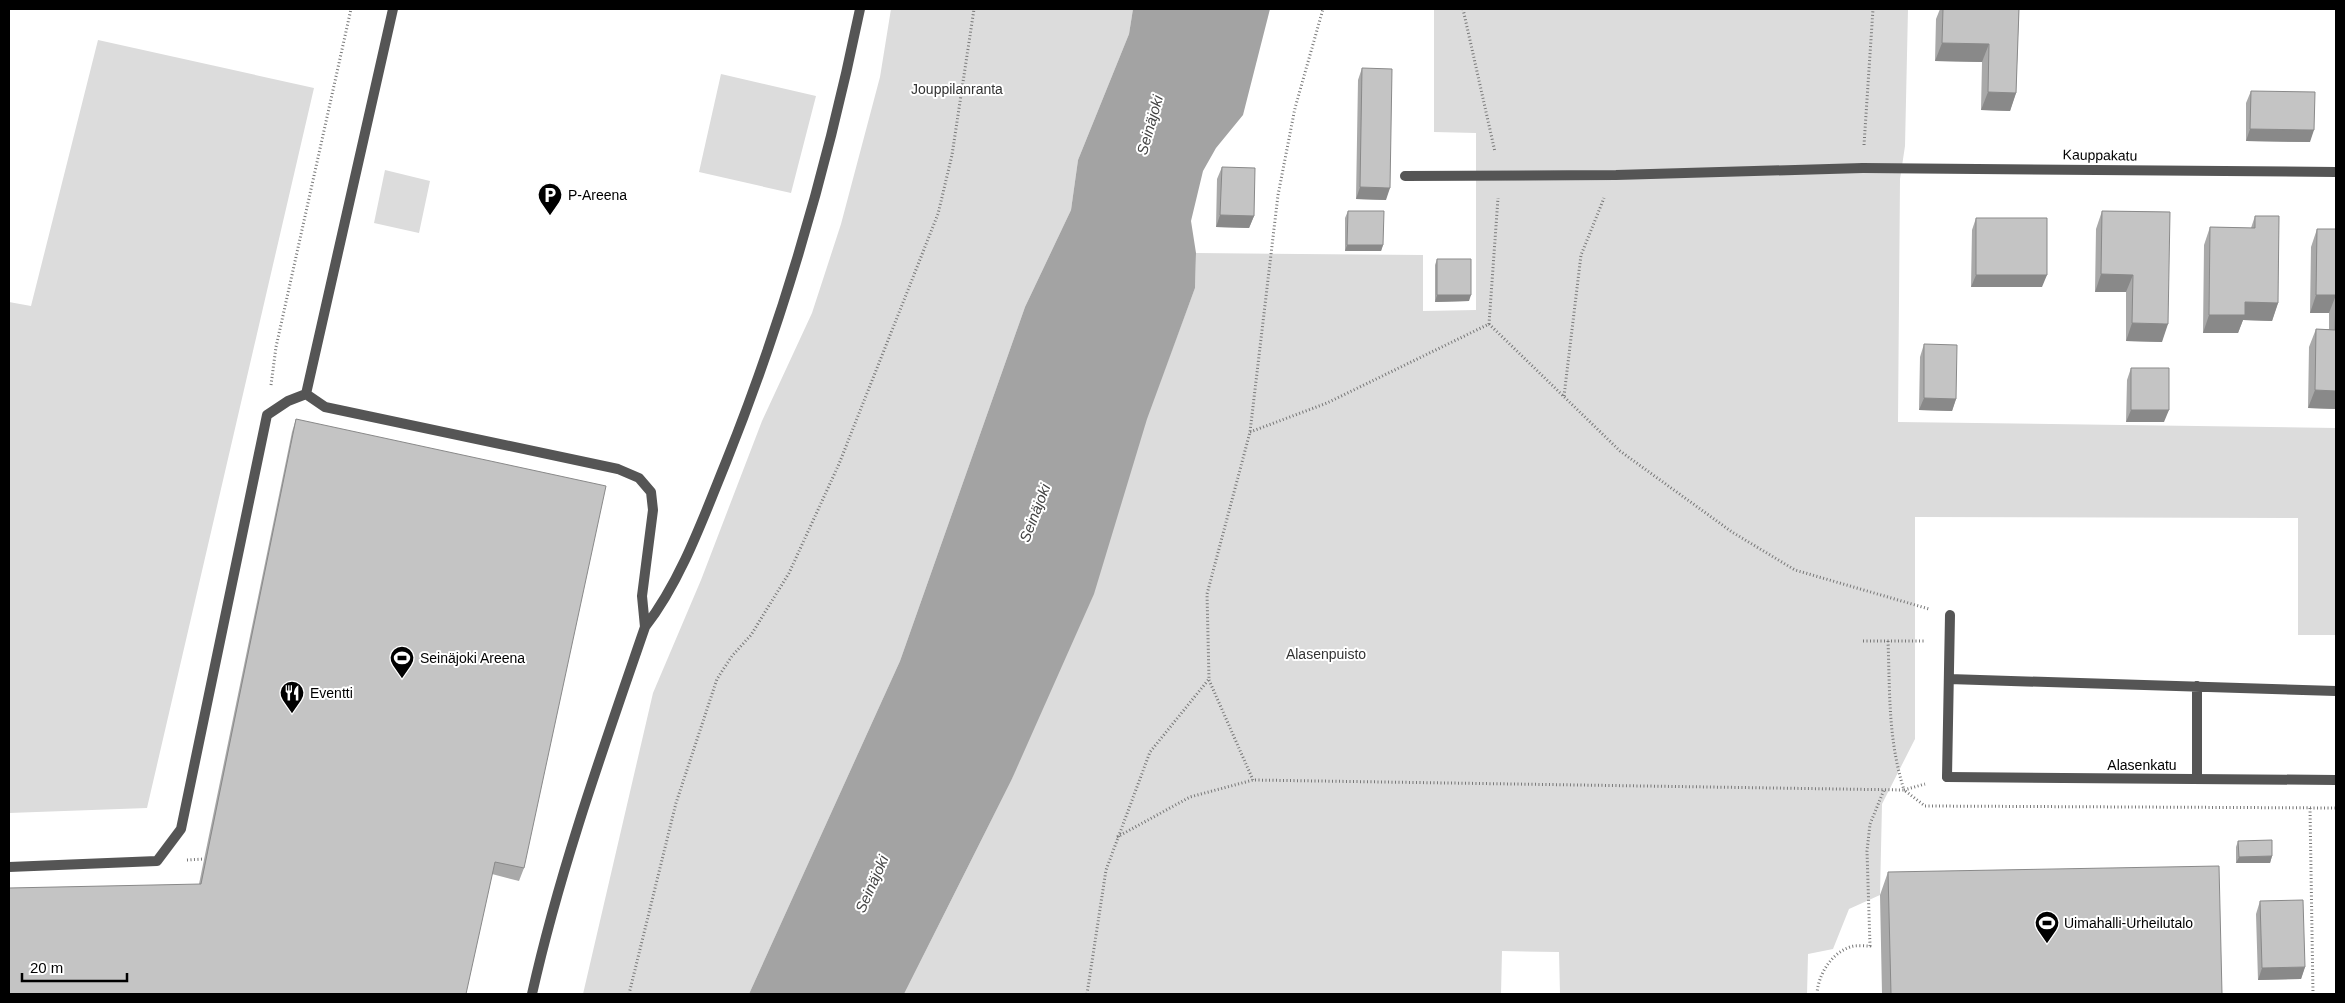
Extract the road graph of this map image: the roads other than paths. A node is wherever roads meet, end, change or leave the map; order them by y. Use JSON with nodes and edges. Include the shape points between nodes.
{"nodes":[{"id":1,"x":393,"y":9,"type":"edge"},
{"id":2,"x":860,"y":9,"type":"edge"},
{"id":3,"x":2336,"y":172,"type":"edge"},
{"id":4,"x":1406,"y":176,"type":"dead end"},
{"id":5,"x":306,"y":394,"type":"junction"},
{"id":6,"x":1950,"y":615,"type":"road end"},
{"id":7,"x":645,"y":627,"type":"junction"},
{"id":8,"x":1949,"y":679,"type":"junction"},
{"id":9,"x":2197,"y":686,"type":"junction"},
{"id":10,"x":2336,"y":691,"type":"edge"},
{"id":11,"x":2198,"y":779,"type":"junction"},
{"id":12,"x":2336,"y":780,"type":"edge"},
{"id":13,"x":9,"y":867,"type":"edge"},
{"id":14,"x":532,"y":994,"type":"edge"}],
"edges":[{"from":1,"to":5,"type":"street"},
{"from":2,"to":7,"type":"street","via":[[829,148],[776,328],[716,488],[663,604]]},
{"from":3,"to":4,"type":"street","name":"Kauppakatu","via":[[1863,168],[1616,176]]},
{"from":5,"to":7,"type":"street","via":[[325,407],[618,470],[639,478],[651,492],[654,510],[642,596]]},
{"from":5,"to":13,"type":"street","via":[[267,415],[181,829],[157,861]]},
{"from":6,"to":8,"type":"street"},
{"from":7,"to":14,"type":"street","via":[[580,818],[544,940]]},
{"from":8,"to":9,"type":"street"},
{"from":8,"to":11,"type":"street","name":"Alasenkatu","via":[[1947,777]]},
{"from":9,"to":10,"type":"street"},
{"from":9,"to":11,"type":"street"},
{"from":11,"to":12,"type":"street","name":"Alasenkatu"}]}
